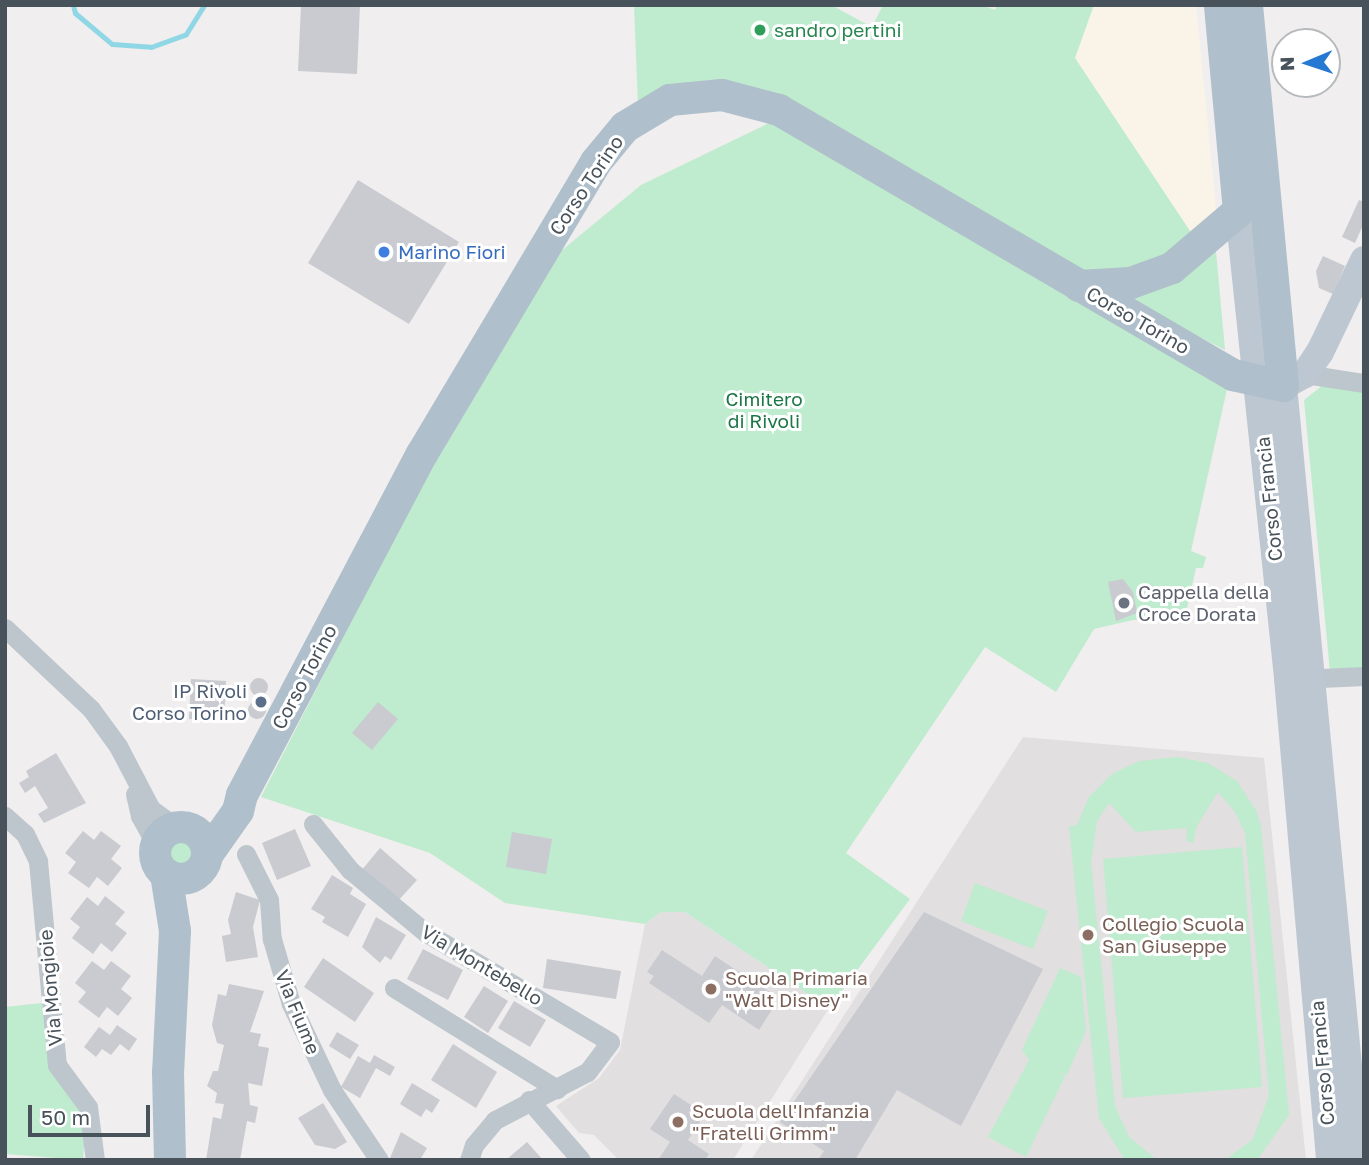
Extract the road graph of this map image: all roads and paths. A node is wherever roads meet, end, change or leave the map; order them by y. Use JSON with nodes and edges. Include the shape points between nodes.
{"nodes":[{"id":1,"x":1220,"y":5,"type":"edge"},
{"id":2,"x":1247,"y":5,"type":"edge"},
{"id":3,"x":1239,"y":211,"type":"junction"},
{"id":4,"x":1364,"y":260,"type":"edge"},
{"id":5,"x":1079,"y":286,"type":"junction"},
{"id":6,"x":1281,"y":381,"type":"junction"},
{"id":7,"x":1364,"y":383,"type":"edge"},
{"id":8,"x":5,"y":628,"type":"edge"},
{"id":9,"x":1364,"y":676,"type":"edge"},
{"id":10,"x":1301,"y":680,"type":"junction"},
{"id":11,"x":5,"y":816,"type":"edge"},
{"id":12,"x":313,"y":824,"type":"dead end"},
{"id":13,"x":181,"y":851,"type":"junction"},
{"id":14,"x":246,"y":854,"type":"dead end"},
{"id":15,"x":394,"y":988,"type":"dead end"},
{"id":16,"x":557,"y":1088,"type":"junction"},
{"id":17,"x":529,"y":1100,"type":"junction"},
{"id":18,"x":95,"y":1160,"type":"edge"},
{"id":19,"x":170,"y":1160,"type":"edge"},
{"id":20,"x":379,"y":1160,"type":"edge"},
{"id":21,"x":469,"y":1160,"type":"edge"},
{"id":22,"x":581,"y":1160,"type":"edge"},
{"id":23,"x":1330,"y":1160,"type":"edge"},
{"id":24,"x":1357,"y":1160,"type":"edge"}],
"edges":[{"from":1,"to":3,"type":"main road","name":"Corso Francia"},
{"from":2,"to":6,"type":"main road","name":"Corso Francia"},
{"from":3,"to":5,"type":"main road","via":[[1172,268],[1131,283]]},
{"from":3,"to":6,"type":"main road","name":"Corso Francia"},
{"from":4,"to":6,"type":"main road"},
{"from":5,"to":6,"type":"main road","name":"Corso Torino","via":[[1233,375]]},
{"from":5,"to":13,"type":"main road","name":"Corso Torino","via":[[779,110],[745,98],[709,95],[670,100],[644,113],[596,162],[443,418],[242,795]]},
{"from":6,"to":7,"type":"street"},
{"from":6,"to":10,"type":"main road","name":"Corso Francia"},
{"from":8,"to":13,"type":"street","via":[[91,709]]},
{"from":9,"to":10,"type":"street"},
{"from":10,"to":23,"type":"main road","name":"Corso Francia"},
{"from":10,"to":24,"type":"main road","name":"Corso Francia"},
{"from":11,"to":18,"type":"street","name":"Via Mongioie","via":[[25,834],[38,861],[57,1065],[88,1107]]},
{"from":12,"to":16,"type":"street","name":"Via Montebello","via":[[349,870],[425,932],[610,1042],[587,1072]]},
{"from":13,"to":19,"type":"main road","via":[[168,1072]]},
{"from":14,"to":20,"type":"street","name":"Via Fiume","via":[[269,900],[272,939],[291,1004],[331,1090]]},
{"from":15,"to":16,"type":"street"},
{"from":16,"to":17,"type":"street","name":"Via Montebello"},
{"from":17,"to":21,"type":"street","name":"Via Montebello","via":[[489,1126]]},
{"from":17,"to":22,"type":"street"}]}
